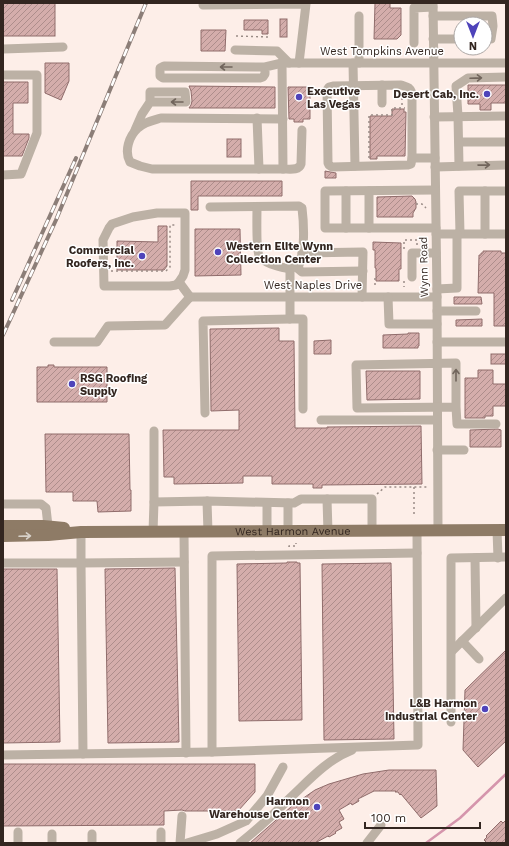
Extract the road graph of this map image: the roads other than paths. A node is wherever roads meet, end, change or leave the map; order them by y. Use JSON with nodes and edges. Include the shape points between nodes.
{"nodes":[{"id":1,"x":203,"y":5,"type":"dead end"},
{"id":2,"x":433,"y":9,"type":"edge"},
{"id":3,"x":358,"y":16,"type":"dead end"},
{"id":4,"x":492,"y":16,"type":"edge"},
{"id":5,"x":433,"y":39,"type":"junction"},
{"id":6,"x":453,"y":39,"type":"edge"},
{"id":7,"x":414,"y":43,"type":"dead end"},
{"id":8,"x":63,"y":47,"type":"dead end"},
{"id":9,"x":3,"y":49,"type":"edge"},
{"id":10,"x":235,"y":50,"type":"dead end"},
{"id":11,"x":286,"y":63,"type":"junction"},
{"id":12,"x":299,"y":63,"type":"junction"},
{"id":13,"x":356,"y":63,"type":"junction"},
{"id":14,"x":433,"y":63,"type":"junction"},
{"id":15,"x":506,"y":63,"type":"edge"},
{"id":16,"x":265,"y":67,"type":"junction"},
{"id":17,"x":3,"y":75,"type":"edge"},
{"id":18,"x":506,"y":77,"type":"edge"},
{"id":19,"x":382,"y":85,"type":"junction"},
{"id":20,"x":353,"y":86,"type":"junction"},
{"id":21,"x":150,"y":102,"type":"junction"},
{"id":22,"x":382,"y":103,"type":"dead end"},
{"id":23,"x":458,"y":116,"type":"junction"},
{"id":24,"x":506,"y":116,"type":"edge"},
{"id":25,"x":434,"y":117,"type":"junction"},
{"id":26,"x":257,"y":118,"type":"junction"},
{"id":27,"x":283,"y":118,"type":"junction"},
{"id":28,"x":302,"y":130,"type":"dead end"},
{"id":29,"x":132,"y":136,"type":"junction"},
{"id":30,"x":459,"y":142,"type":"junction"},
{"id":31,"x":506,"y":142,"type":"edge"},
{"id":32,"x":412,"y":158,"type":"junction"},
{"id":33,"x":435,"y":162,"type":"junction"},
{"id":34,"x":506,"y":165,"type":"edge"},
{"id":35,"x":355,"y":166,"type":"junction"},
{"id":36,"x":459,"y":166,"type":"junction"},
{"id":37,"x":259,"y":169,"type":"junction"},
{"id":38,"x":283,"y":169,"type":"junction"},
{"id":39,"x":3,"y":175,"type":"edge"},
{"id":40,"x":346,"y":190,"type":"junction"},
{"id":41,"x":369,"y":190,"type":"junction"},
{"id":42,"x":435,"y":190,"type":"junction"},
{"id":43,"x":485,"y":191,"type":"junction"},
{"id":44,"x":506,"y":191,"type":"edge"},
{"id":45,"x":210,"y":207,"type":"dead end"},
{"id":46,"x":257,"y":207,"type":"junction"},
{"id":47,"x":346,"y":228,"type":"junction"},
{"id":48,"x":369,"y":228,"type":"junction"},
{"id":49,"x":436,"y":231,"type":"junction"},
{"id":50,"x":458,"y":234,"type":"junction"},
{"id":51,"x":485,"y":234,"type":"junction"},
{"id":52,"x":506,"y":234,"type":"edge"},
{"id":53,"x":302,"y":253,"type":"junction"},
{"id":54,"x":436,"y":253,"type":"junction"},
{"id":55,"x":293,"y":268,"type":"junction"},
{"id":56,"x":363,"y":271,"type":"junction"},
{"id":57,"x":412,"y":277,"type":"dead end"},
{"id":58,"x":179,"y":282,"type":"junction"},
{"id":59,"x":437,"y":293,"type":"junction"},
{"id":60,"x":190,"y":297,"type":"junction"},
{"id":61,"x":362,"y":297,"type":"junction"},
{"id":62,"x":388,"y":297,"type":"junction"},
{"id":63,"x":290,"y":298,"type":"junction"},
{"id":64,"x":437,"y":311,"type":"junction"},
{"id":65,"x":476,"y":311,"type":"dead end"},
{"id":66,"x":290,"y":319,"type":"junction"},
{"id":67,"x":437,"y":324,"type":"junction"},
{"id":68,"x":54,"y":342,"type":"dead end"},
{"id":69,"x":437,"y":342,"type":"junction"},
{"id":70,"x":506,"y":342,"type":"edge"},
{"id":71,"x":437,"y":363,"type":"junction"},
{"id":72,"x":437,"y":407,"type":"junction"},
{"id":73,"x":456,"y":407,"type":"junction"},
{"id":74,"x":303,"y":409,"type":"dead end"},
{"id":75,"x":205,"y":413,"type":"dead end"},
{"id":76,"x":321,"y":420,"type":"dead end"},
{"id":77,"x":437,"y":420,"type":"junction"},
{"id":78,"x":496,"y":424,"type":"dead end"},
{"id":79,"x":154,"y":431,"type":"dead end"},
{"id":80,"x":437,"y":450,"type":"junction"},
{"id":81,"x":464,"y":450,"type":"dead end"},
{"id":82,"x":327,"y":499,"type":"junction"},
{"id":83,"x":207,"y":501,"type":"junction"},
{"id":84,"x":154,"y":502,"type":"junction"},
{"id":85,"x":267,"y":502,"type":"junction"},
{"id":86,"x":288,"y":503,"type":"junction"},
{"id":87,"x":3,"y":504,"type":"edge"},
{"id":88,"x":3,"y":526,"type":"edge"},
{"id":89,"x":502,"y":530,"type":"edge"},
{"id":90,"x":48,"y":531,"type":"junction"},
{"id":91,"x":372,"y":531,"type":"junction"},
{"id":92,"x":417,"y":531,"type":"junction"},
{"id":93,"x":438,"y":531,"type":"junction"},
{"id":94,"x":81,"y":532,"type":"junction"},
{"id":95,"x":153,"y":532,"type":"junction"},
{"id":96,"x":184,"y":532,"type":"junction"},
{"id":97,"x":208,"y":532,"type":"junction"},
{"id":98,"x":267,"y":532,"type":"junction"},
{"id":99,"x":288,"y":532,"type":"junction"},
{"id":100,"x":328,"y":532,"type":"junction"},
{"id":101,"x":3,"y":536,"type":"edge"},
{"id":102,"x":417,"y":553,"type":"junction"},
{"id":103,"x":475,"y":558,"type":"junction"},
{"id":104,"x":502,"y":558,"type":"edge"},
{"id":105,"x":184,"y":562,"type":"junction"},
{"id":106,"x":3,"y":563,"type":"edge"},
{"id":107,"x":81,"y":563,"type":"junction"},
{"id":108,"x":506,"y":598,"type":"edge"},
{"id":109,"x":476,"y":628,"type":"junction"},
{"id":110,"x":462,"y":641,"type":"junction"},
{"id":111,"x":452,"y":651,"type":"junction"},
{"id":112,"x":479,"y":659,"type":"dead end"},
{"id":113,"x":451,"y":722,"type":"dead end"},
{"id":114,"x":360,"y":747,"type":"junction"},
{"id":115,"x":212,"y":752,"type":"junction"},
{"id":116,"x":186,"y":753,"type":"junction"},
{"id":117,"x":82,"y":754,"type":"junction"},
{"id":118,"x":3,"y":755,"type":"edge"},
{"id":119,"x":283,"y":767,"type":"dead end"},
{"id":120,"x":182,"y":816,"type":"dead end"},
{"id":121,"x":381,"y":825,"type":"dead end"},
{"id":122,"x":18,"y":832,"type":"dead end"},
{"id":123,"x":161,"y":832,"type":"dead end"},
{"id":124,"x":18,"y":843,"type":"edge"},
{"id":125,"x":161,"y":843,"type":"edge"},
{"id":126,"x":180,"y":843,"type":"edge"},
{"id":127,"x":187,"y":843,"type":"edge"},
{"id":128,"x":240,"y":843,"type":"edge"},
{"id":129,"x":367,"y":843,"type":"edge"}],
"edges":[{"from":1,"to":12,"type":"street","via":[[306,4]]},
{"from":2,"to":4,"type":"street"},
{"from":2,"to":5,"type":"street","name":"Wynn Road"},
{"from":2,"to":7,"type":"street","via":[[414,8]]},
{"from":3,"to":13,"type":"street"},
{"from":5,"to":6,"type":"street"},
{"from":5,"to":14,"type":"street","name":"Wynn Road"},
{"from":8,"to":9,"type":"street"},
{"from":10,"to":11,"type":"street","via":[[277,51]]},
{"from":11,"to":12,"type":"street","name":"West Tompkins Avenue"},
{"from":11,"to":16,"type":"street","name":"West Tompkins Avenue"},
{"from":11,"to":27,"type":"street"},
{"from":12,"to":13,"type":"street","name":"West Tompkins Avenue"},
{"from":13,"to":14,"type":"street","name":"West Tompkins Avenue"},
{"from":13,"to":20,"type":"street"},
{"from":14,"to":15,"type":"street","name":"West Tompkins Avenue"},
{"from":14,"to":25,"type":"street","name":"Wynn Road"},
{"from":16,"to":16,"type":"street","name":"West Tompkins Avenue","one_way":true,"via":[[164,66],[159,72],[163,78],[260,78],[265,74]]},
{"from":17,"to":39,"type":"street","via":[[37,75],[37,133],[21,174]]},
{"from":23,"to":18,"type":"street","one_way":true,"via":[[456,86],[468,78]]},
{"from":19,"to":20,"type":"street"},
{"from":19,"to":22,"type":"street"},
{"from":19,"to":32,"type":"street","via":[[401,85],[411,89]]},
{"from":20,"to":35,"type":"street"},
{"from":20,"to":35,"type":"street","via":[[332,86],[327,90],[328,163],[329,166]]},
{"from":21,"to":21,"type":"street","one_way":true,"via":[[150,92],[185,92],[186,102]]},
{"from":21,"to":29,"type":"street"},
{"from":23,"to":24,"type":"street"},
{"from":23,"to":25,"type":"street"},
{"from":23,"to":30,"type":"street"},
{"from":25,"to":33,"type":"street","name":"Wynn Road"},
{"from":26,"to":27,"type":"street"},
{"from":26,"to":29,"type":"street","via":[[162,118],[144,124]]},
{"from":26,"to":37,"type":"street"},
{"from":27,"to":38,"type":"street"},
{"from":28,"to":38,"type":"street","via":[[300,167]]},
{"from":29,"to":37,"type":"street","via":[[128,142],[127,157],[130,162],[140,166]]},
{"from":30,"to":31,"type":"street"},
{"from":30,"to":36,"type":"street"},
{"from":32,"to":33,"type":"street"},
{"from":32,"to":35,"type":"street","via":[[408,166]]},
{"from":33,"to":36,"type":"street"},
{"from":33,"to":42,"type":"street","name":"Wynn Road"},
{"from":36,"to":34,"type":"street","one_way":true},
{"from":37,"to":38,"type":"street"},
{"from":40,"to":41,"type":"street"},
{"from":40,"to":47,"type":"street"},
{"from":40,"to":47,"type":"street","via":[[325,191],[324,228]]},
{"from":41,"to":42,"type":"street"},
{"from":41,"to":48,"type":"street"},
{"from":42,"to":49,"type":"street","name":"Wynn Road"},
{"from":43,"to":44,"type":"street"},
{"from":43,"to":50,"type":"street","via":[[459,191]]},
{"from":43,"to":51,"type":"street"},
{"from":45,"to":46,"type":"street"},
{"from":46,"to":53,"type":"street","via":[[302,208]]},
{"from":46,"to":55,"type":"street","via":[[258,255],[277,266]]},
{"from":47,"to":48,"type":"street"},
{"from":48,"to":49,"type":"street"},
{"from":49,"to":50,"type":"street"},
{"from":49,"to":54,"type":"street","name":"Wynn Road"},
{"from":50,"to":51,"type":"street"},
{"from":50,"to":59,"type":"street","name":"West Naples Drive","via":[[457,288]]},
{"from":51,"to":52,"type":"street"},
{"from":53,"to":55,"type":"street","via":[[300,265]]},
{"from":53,"to":56,"type":"street","via":[[363,252]]},
{"from":54,"to":57,"type":"street","via":[[412,253]]},
{"from":54,"to":59,"type":"street","name":"Wynn Road"},
{"from":55,"to":56,"type":"street","via":[[302,272]]},
{"from":55,"to":63,"type":"street"},
{"from":56,"to":61,"type":"street"},
{"from":58,"to":58,"type":"street","via":[[185,270],[185,213],[157,213],[112,224],[103,240],[104,286],[170,286]]},
{"from":58,"to":60,"type":"street"},
{"from":59,"to":62,"type":"street","name":"West Naples Drive"},
{"from":59,"to":64,"type":"street","name":"Wynn Road"},
{"from":60,"to":63,"type":"street","name":"West Naples Drive"},
{"from":60,"to":68,"type":"street","via":[[165,325],[108,326],[97,342]]},
{"from":61,"to":62,"type":"street","name":"West Naples Drive"},
{"from":61,"to":63,"type":"street","name":"West Naples Drive"},
{"from":62,"to":67,"type":"street","via":[[389,324]]},
{"from":63,"to":66,"type":"street"},
{"from":64,"to":65,"type":"street"},
{"from":64,"to":67,"type":"street","name":"Wynn Road"},
{"from":66,"to":74,"type":"street","via":[[303,319]]},
{"from":66,"to":75,"type":"street","via":[[203,321]]},
{"from":67,"to":69,"type":"street","name":"Wynn Road"},
{"from":69,"to":70,"type":"street"},
{"from":69,"to":71,"type":"street","name":"Wynn Road"},
{"from":71,"to":72,"type":"street","name":"Wynn Road"},
{"from":71,"to":72,"type":"street","via":[[356,365],[357,408]]},
{"from":73,"to":71,"type":"street","one_way":true,"via":[[456,363]]},
{"from":72,"to":73,"type":"street"},
{"from":72,"to":77,"type":"street","name":"Wynn Road"},
{"from":73,"to":78,"type":"street","via":[[457,424]]},
{"from":76,"to":77,"type":"street"},
{"from":77,"to":80,"type":"street","name":"Wynn Road"},
{"from":79,"to":84,"type":"street"},
{"from":80,"to":81,"type":"street"},
{"from":80,"to":93,"type":"street","name":"Wynn Road"},
{"from":82,"to":86,"type":"street","via":[[301,499]]},
{"from":82,"to":91,"type":"street","via":[[372,499]]},
{"from":82,"to":100,"type":"street"},
{"from":83,"to":84,"type":"street"},
{"from":83,"to":85,"type":"street"},
{"from":83,"to":97,"type":"street"},
{"from":84,"to":95,"type":"street"},
{"from":85,"to":86,"type":"street"},
{"from":85,"to":98,"type":"street"},
{"from":86,"to":99,"type":"street"},
{"from":87,"to":90,"type":"street","via":[[41,504],[46,508]]},
{"from":88,"to":90,"type":"main road","name":"West Harmon Avenue"},
{"from":89,"to":93,"type":"main road","name":"West Harmon Avenue"},
{"from":89,"to":104,"type":"street"},
{"from":90,"to":94,"type":"main road","name":"West Harmon Avenue","via":[[59,527]]},
{"from":101,"to":90,"type":"main road","name":"West Harmon Avenue","one_way":true},
{"from":91,"to":92,"type":"main road","name":"West Harmon Avenue"},
{"from":91,"to":100,"type":"main road","name":"West Harmon Avenue"},
{"from":92,"to":93,"type":"main road","name":"West Harmon Avenue"},
{"from":92,"to":102,"type":"street"},
{"from":94,"to":95,"type":"main road","name":"West Harmon Avenue"},
{"from":94,"to":107,"type":"street"},
{"from":95,"to":96,"type":"main road","name":"West Harmon Avenue"},
{"from":96,"to":97,"type":"main road","name":"West Harmon Avenue"},
{"from":96,"to":105,"type":"street"},
{"from":97,"to":98,"type":"main road","name":"West Harmon Avenue"},
{"from":98,"to":99,"type":"main road","name":"West Harmon Avenue"},
{"from":99,"to":100,"type":"main road","name":"West Harmon Avenue"},
{"from":102,"to":114,"type":"street","via":[[418,745]]},
{"from":102,"to":115,"type":"street","via":[[212,556]]},
{"from":103,"to":104,"type":"street"},
{"from":103,"to":109,"type":"street"},
{"from":103,"to":111,"type":"street","via":[[451,558]]},
{"from":105,"to":107,"type":"street"},
{"from":105,"to":116,"type":"street"},
{"from":106,"to":107,"type":"street"},
{"from":107,"to":117,"type":"street"},
{"from":108,"to":109,"type":"street"},
{"from":109,"to":110,"type":"street"},
{"from":110,"to":111,"type":"street"},
{"from":110,"to":112,"type":"street"},
{"from":111,"to":113,"type":"street"},
{"from":114,"to":115,"type":"street"},
{"from":114,"to":128,"type":"street","via":[[342,754],[314,774]]},
{"from":115,"to":116,"type":"street"},
{"from":116,"to":117,"type":"street"},
{"from":117,"to":118,"type":"street"},
{"from":119,"to":127,"type":"street","via":[[266,796],[246,821],[217,834]]},
{"from":120,"to":126,"type":"street"},
{"from":121,"to":129,"type":"street"},
{"from":122,"to":124,"type":"street"},
{"from":123,"to":125,"type":"street"}]}
